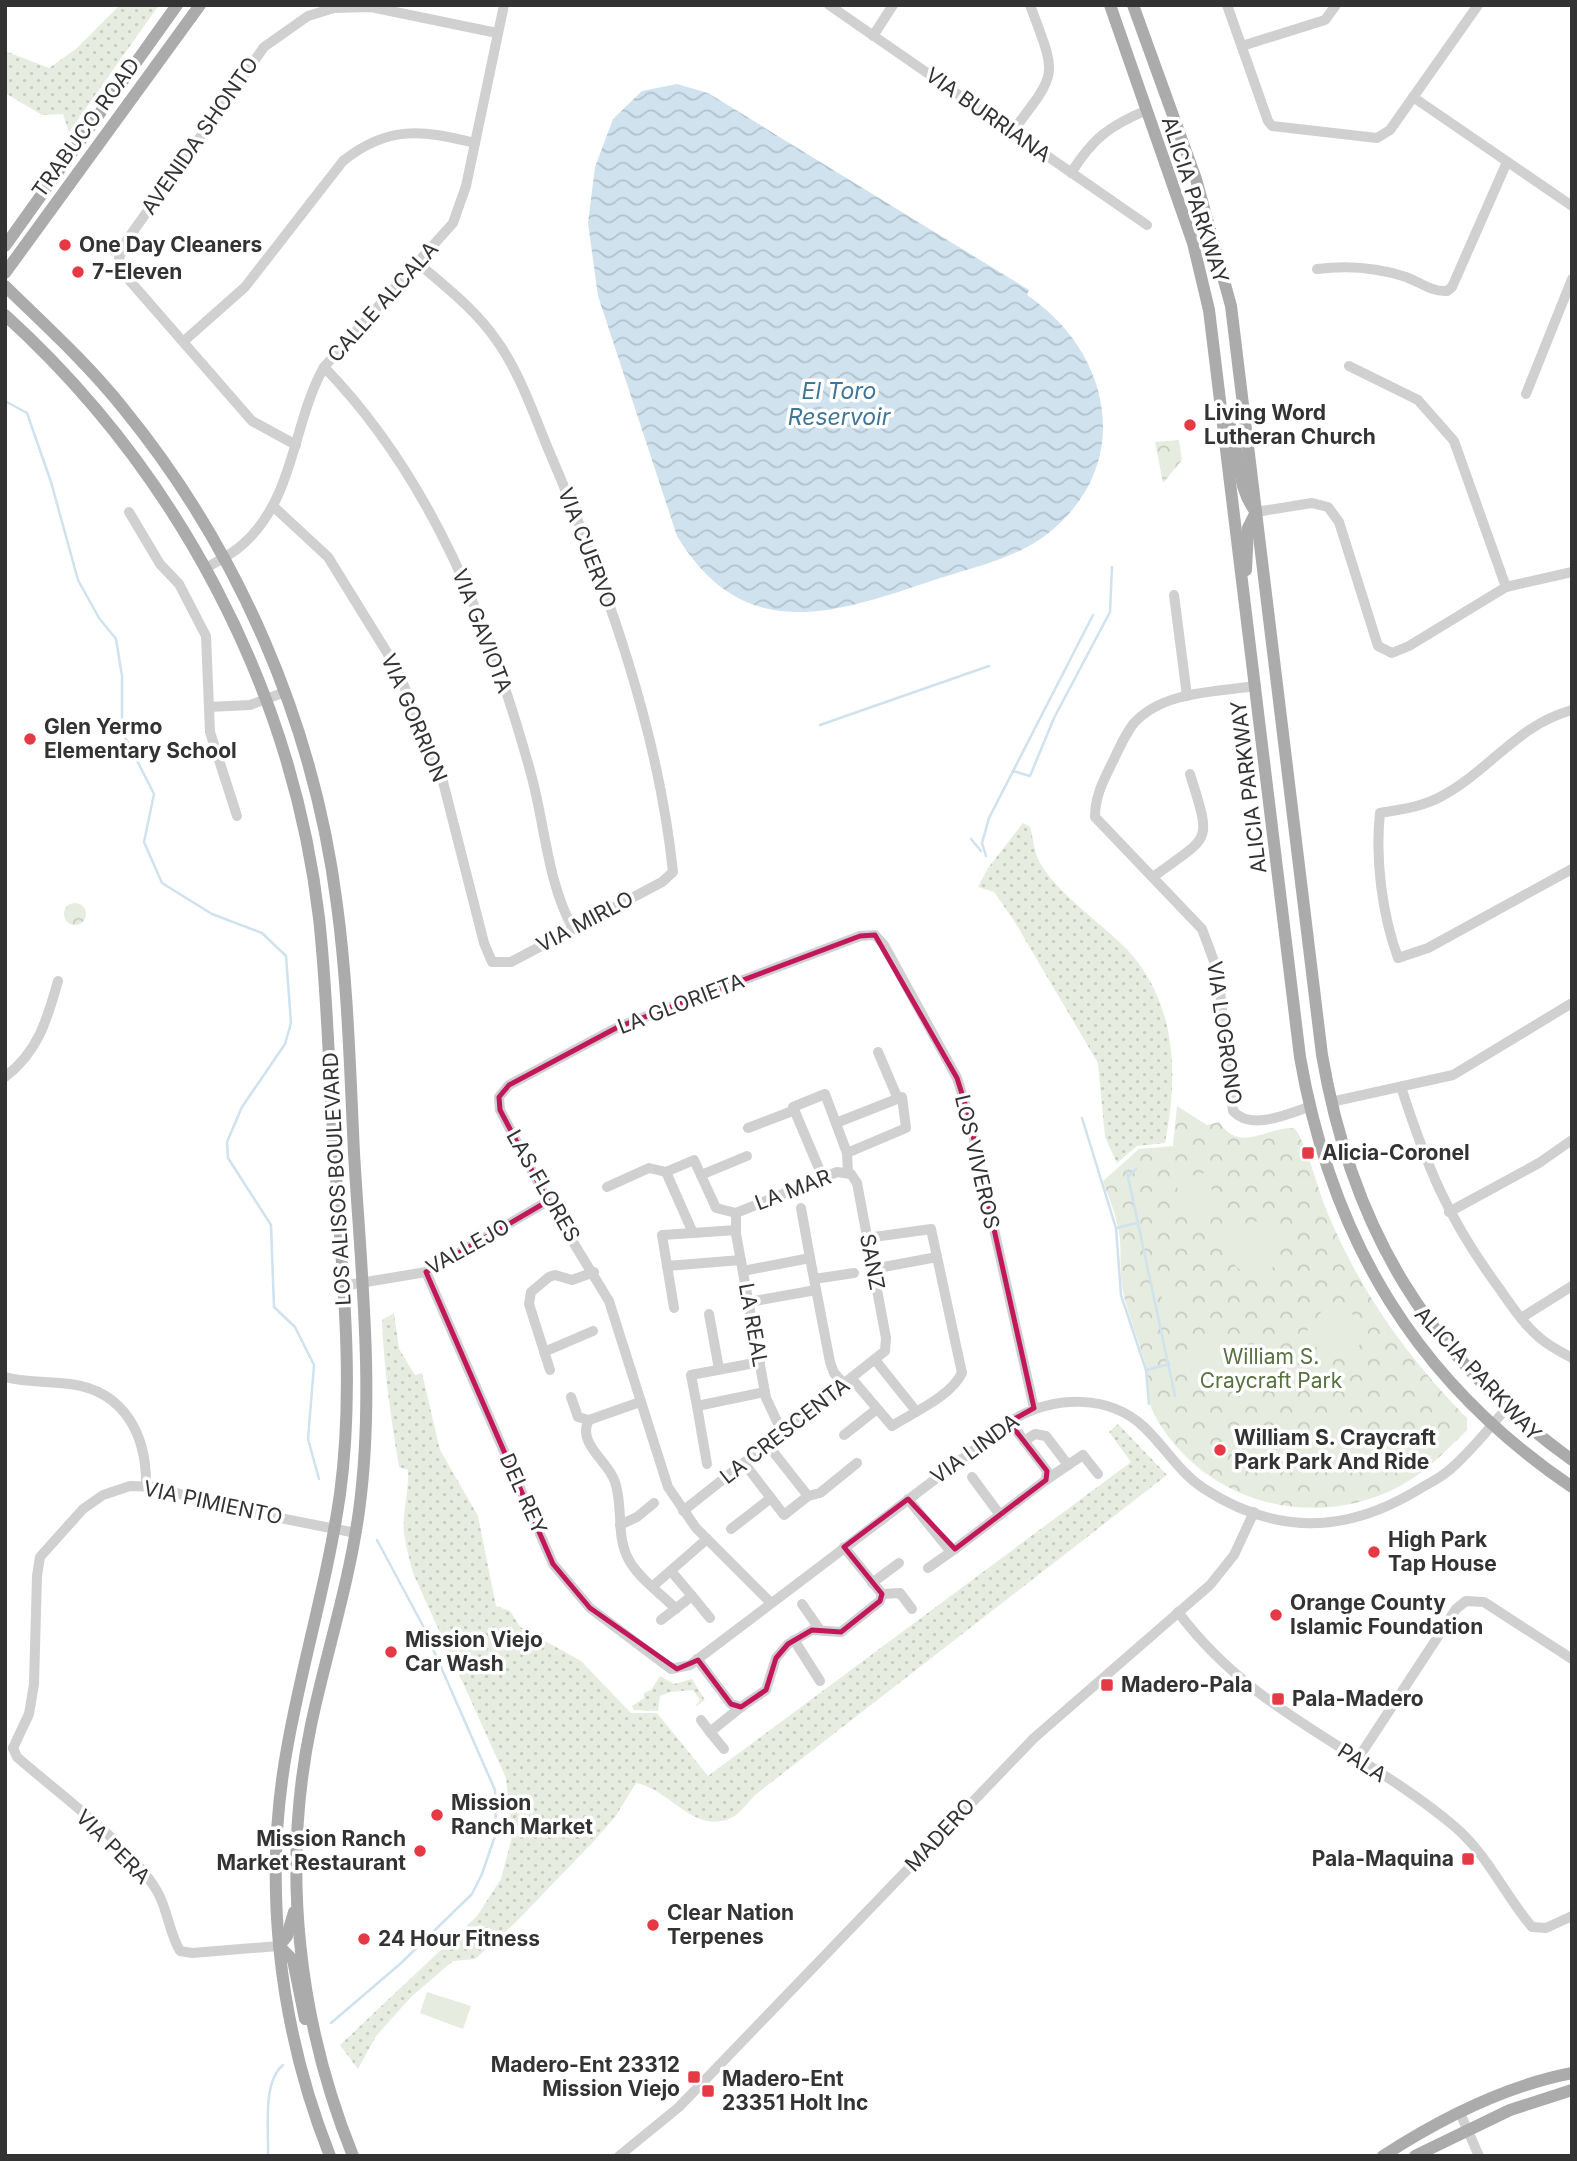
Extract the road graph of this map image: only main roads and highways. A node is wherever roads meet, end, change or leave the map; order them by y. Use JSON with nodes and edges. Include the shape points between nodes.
{"nodes":[{"id":1,"x":177,"y":5,"type":"edge"},
{"id":2,"x":200,"y":5,"type":"edge"},
{"id":3,"x":1111,"y":5,"type":"edge"},
{"id":4,"x":1133,"y":5,"type":"edge"},
{"id":5,"x":1168,"y":102,"type":"junction"},
{"id":6,"x":1147,"y":110,"type":"junction"},
{"id":7,"x":5,"y":246,"type":"edge"},
{"id":8,"x":5,"y":273,"type":"edge"},
{"id":9,"x":5,"y":286,"type":"edge"},
{"id":10,"x":5,"y":314,"type":"edge"},
{"id":11,"x":1223,"y":412,"type":"junction"},
{"id":12,"x":1256,"y":512,"type":"junction"},
{"id":13,"x":1244,"y":584,"type":"junction"},
{"id":14,"x":1331,"y":1102,"type":"junction"},
{"id":15,"x":1309,"y":1107,"type":"junction"},
{"id":16,"x":1572,"y":1460,"type":"edge"},
{"id":17,"x":1572,"y":1487,"type":"edge"},
{"id":18,"x":298,"y":1906,"type":"junction"},
{"id":19,"x":279,"y":1946,"type":"junction"},
{"id":20,"x":312,"y":2027,"type":"junction"},
{"id":21,"x":1572,"y":2073,"type":"edge"},
{"id":22,"x":1572,"y":2090,"type":"edge"},
{"id":23,"x":330,"y":2156,"type":"edge"},
{"id":24,"x":353,"y":2156,"type":"edge"},
{"id":25,"x":1383,"y":2156,"type":"edge"},
{"id":26,"x":1415,"y":2156,"type":"edge"}],
"edges":[{"from":1,"to":7,"type":"main road","name":"TRABUCO ROAD"},
{"from":2,"to":8,"type":"main road","name":"TRABUCO ROAD"},
{"from":3,"to":6,"type":"main road","name":"ALICIA PARKWAY"},
{"from":4,"to":5,"type":"main road","name":"ALICIA PARKWAY"},
{"from":5,"to":6,"type":"main road"},
{"from":5,"to":12,"type":"main road","name":"ALICIA PARKWAY","via":[[1204,202],[1231,306]]},
{"from":6,"to":11,"type":"main road","name":"ALICIA PARKWAY","via":[[1193,243],[1209,310]]},
{"from":9,"to":18,"type":"main road","name":"LOS ALISOS BOULEVARD","via":[[61,338],[122,407],[177,481],[224,557],[285,692],[319,804],[337,904],[367,1419],[356,1533],[299,1802]]},
{"from":10,"to":19,"type":"main road","name":"LOS ALISOS BOULEVARD","via":[[113,429],[163,498],[230,614],[266,699],[296,800],[319,917],[346,1424],[335,1529],[284,1772],[276,1836]]},
{"from":11,"to":12,"type":"main road","via":[[1235,435],[1244,497]]},
{"from":11,"to":13,"type":"main road","name":"ALICIA PARKWAY"},
{"from":12,"to":13,"type":"main road","via":[[1248,531]]},
{"from":12,"to":14,"type":"main road","name":"ALICIA PARKWAY"},
{"from":13,"to":15,"type":"main road","name":"ALICIA PARKWAY"},
{"from":14,"to":15,"type":"main road"},
{"from":14,"to":16,"type":"main road","name":"ALICIA PARKWAY","via":[[1347,1161],[1390,1262],[1418,1308],[1506,1409]]},
{"from":15,"to":17,"type":"main road","name":"ALICIA PARKWAY","via":[[1325,1168],[1370,1273],[1400,1321],[1524,1455]]},
{"from":18,"to":19,"type":"main road"},
{"from":18,"to":20,"type":"main road","name":"LOS ALISOS BOULEVARD"},
{"from":19,"to":20,"type":"main road","via":[[293,1960],[299,2004]]},
{"from":19,"to":23,"type":"main road","name":"LOS ALISOS BOULEVARD","via":[[298,2059]]},
{"from":20,"to":24,"type":"main road","name":"LOS ALISOS BOULEVARD"},
{"from":21,"to":25,"type":"main road","via":[[1460,2113]]},
{"from":22,"to":26,"type":"main road","via":[[1467,2128]]}]}
